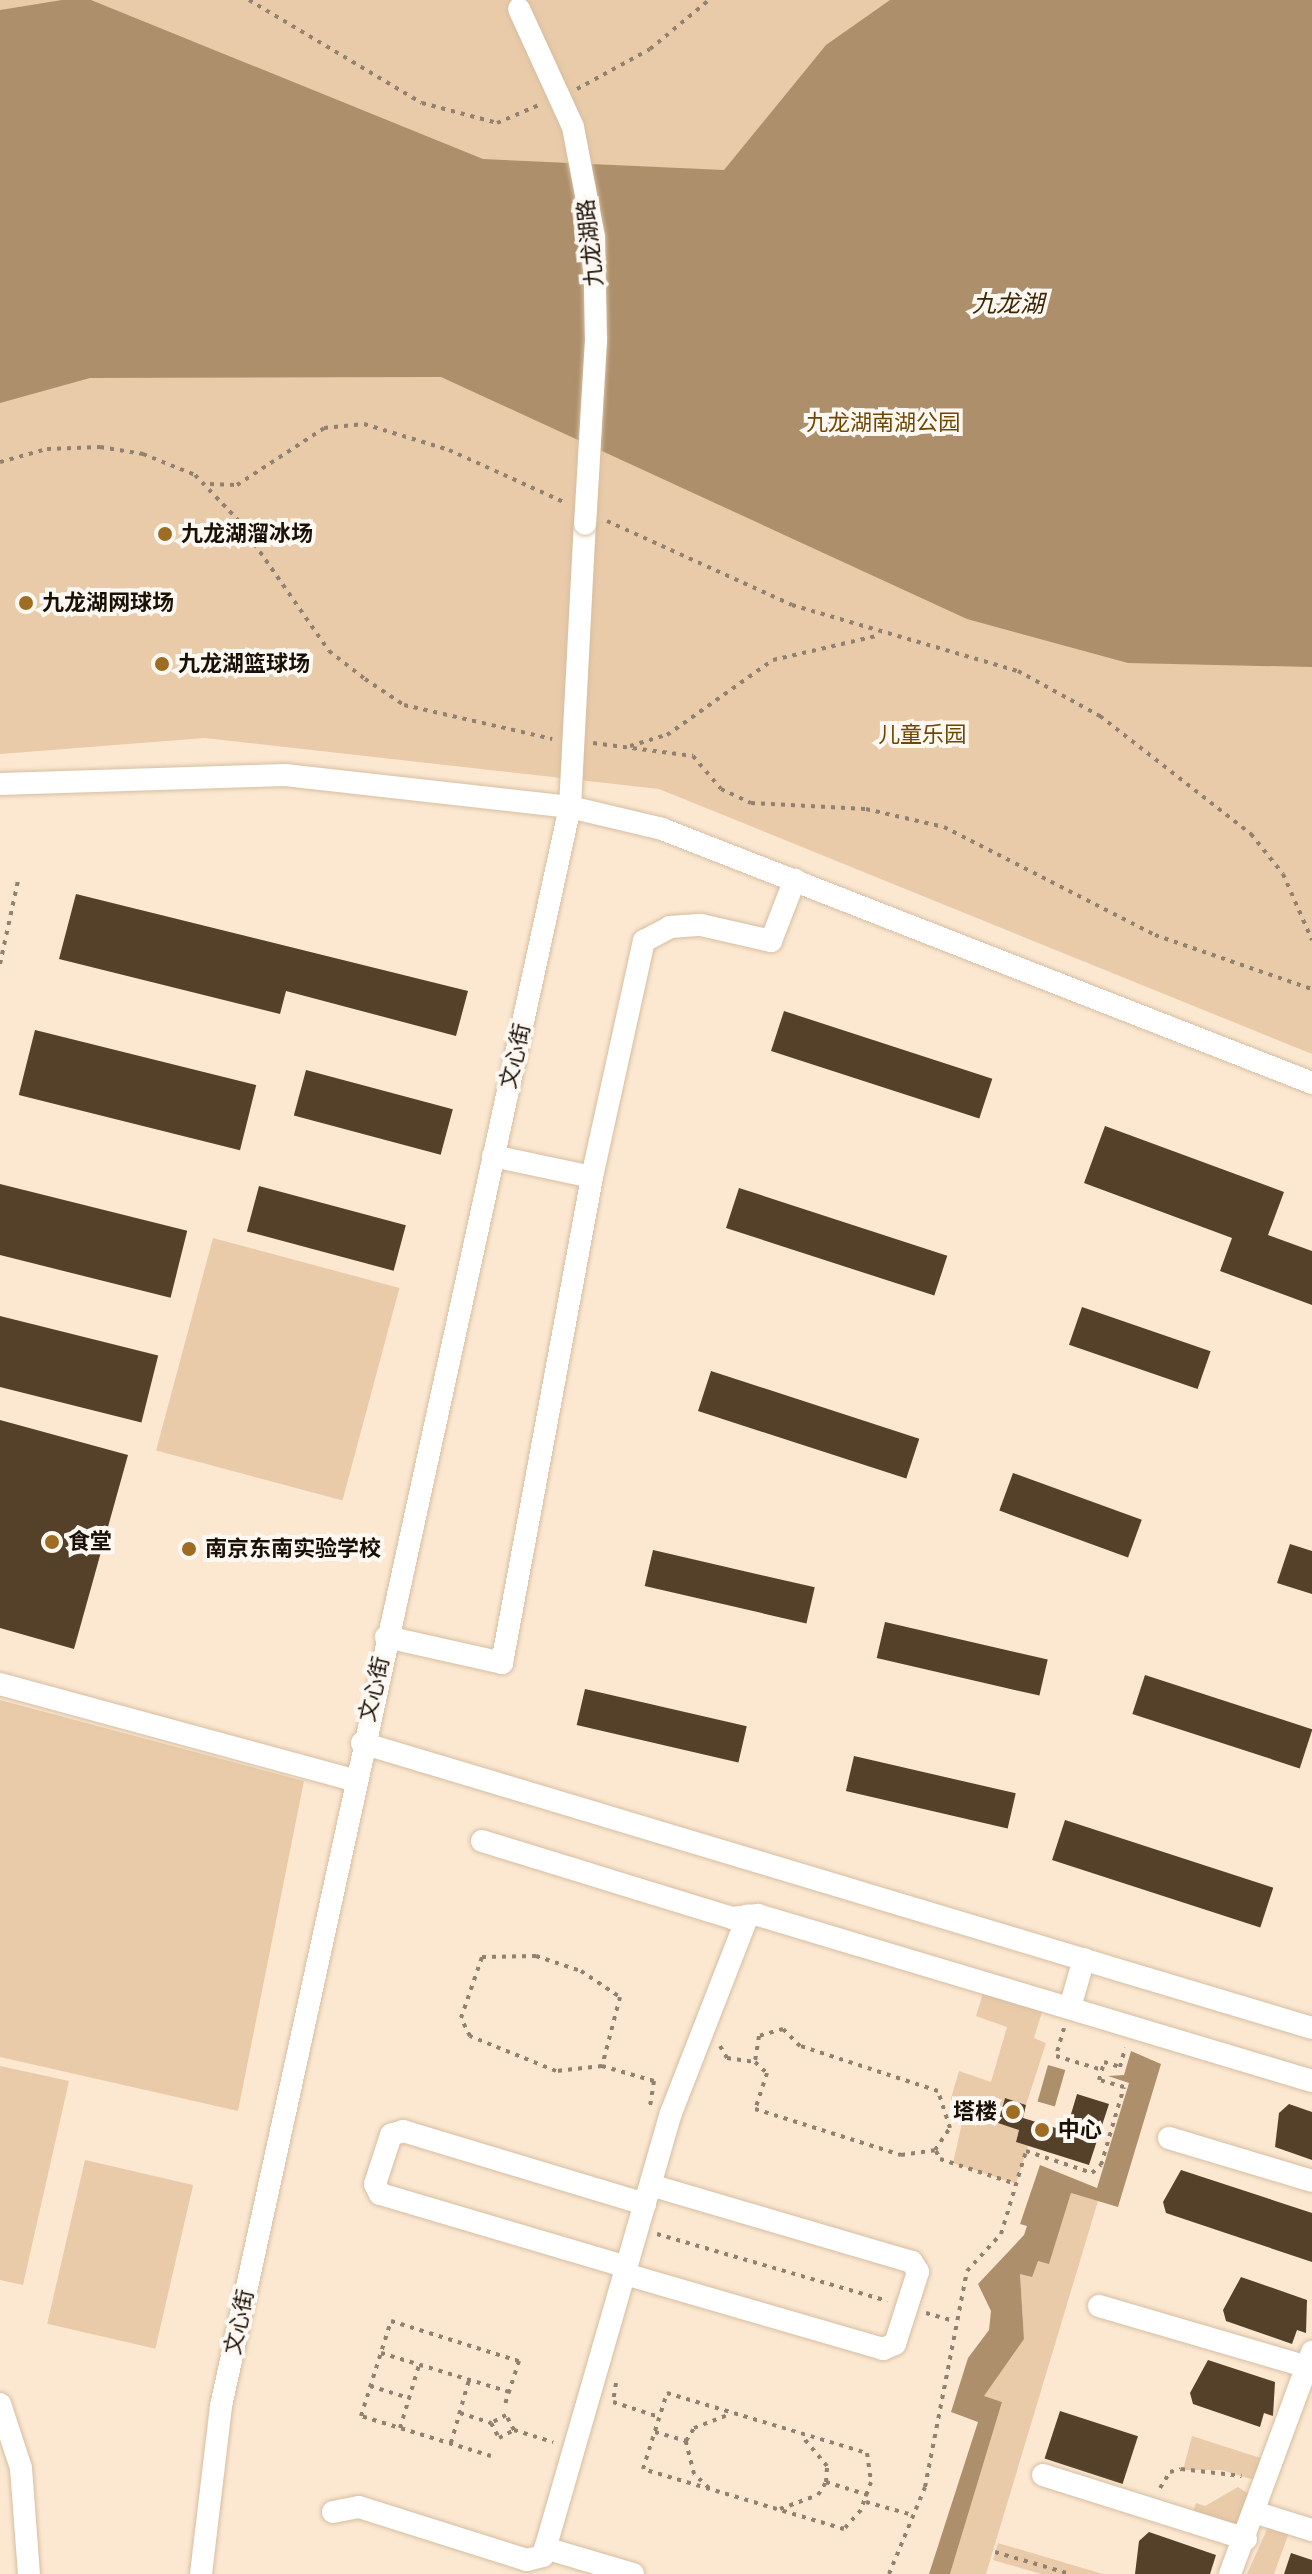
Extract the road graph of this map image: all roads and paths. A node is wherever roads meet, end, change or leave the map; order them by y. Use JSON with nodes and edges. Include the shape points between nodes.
{"nodes":[{"id":1,"x":249,"y":0,"type":"edge"},
{"id":2,"x":709,"y":0,"type":"edge"},
{"id":3,"x":516,"y":4,"type":"edge"},
{"id":4,"x":568,"y":93,"type":"dead end"},
{"id":5,"x":554,"y":99,"type":"dead end"},
{"id":6,"x":0,"y":462,"type":"edge"},
{"id":7,"x":210,"y":484,"type":"junction"},
{"id":8,"x":584,"y":511,"type":"junction"},
{"id":9,"x":880,"y":636,"type":"junction"},
{"id":10,"x":563,"y":740,"type":"dead end"},
{"id":11,"x":577,"y":742,"type":"dead end"},
{"id":12,"x":628,"y":747,"type":"junction"},
{"id":13,"x":0,"y":784,"type":"edge"},
{"id":14,"x":570,"y":807,"type":"junction"},
{"id":15,"x":795,"y":879,"type":"junction"},
{"id":16,"x":18,"y":881,"type":"dead end"},
{"id":17,"x":1312,"y":940,"type":"edge"},
{"id":18,"x":0,"y":964,"type":"edge"},
{"id":19,"x":1312,"y":989,"type":"edge"},
{"id":20,"x":1312,"y":1083,"type":"edge"},
{"id":21,"x":493,"y":1156,"type":"junction"},
{"id":22,"x":592,"y":1177,"type":"junction"},
{"id":23,"x":386,"y":1637,"type":"junction"},
{"id":24,"x":0,"y":1684,"type":"edge"},
{"id":25,"x":362,"y":1743,"type":"junction"},
{"id":26,"x":354,"y":1780,"type":"junction"},
{"id":27,"x":482,"y":1841,"type":"dead end"},
{"id":28,"x":748,"y":1916,"type":"junction"},
{"id":29,"x":1084,"y":1959,"type":"junction"},
{"id":30,"x":1070,"y":2007,"type":"junction"},
{"id":31,"x":705,"y":2027,"type":"junction"},
{"id":32,"x":1312,"y":2028,"type":"edge"},
{"id":33,"x":1139,"y":2045,"type":"dead end"},
{"id":34,"x":755,"y":2062,"type":"junction"},
{"id":35,"x":602,"y":2066,"type":"junction"},
{"id":36,"x":1102,"y":2070,"type":"junction"},
{"id":37,"x":1312,"y":2081,"type":"edge"},
{"id":38,"x":671,"y":2113,"type":"junction"},
{"id":39,"x":1169,"y":2138,"type":"dead end"},
{"id":40,"x":935,"y":2150,"type":"junction"},
{"id":41,"x":1312,"y":2181,"type":"edge"},
{"id":42,"x":1016,"y":2184,"type":"junction"},
{"id":43,"x":648,"y":2195,"type":"junction"},
{"id":44,"x":638,"y":2229,"type":"junction"},
{"id":45,"x":626,"y":2271,"type":"junction"},
{"id":46,"x":1099,"y":2306,"type":"dead end"},
{"id":47,"x":907,"y":2307,"type":"junction"},
{"id":48,"x":954,"y":2321,"type":"junction"},
{"id":49,"x":380,"y":2353,"type":"junction"},
{"id":50,"x":1310,"y":2360,"type":"edge"},
{"id":51,"x":419,"y":2365,"type":"junction"},
{"id":52,"x":595,"y":2377,"type":"junction"},
{"id":53,"x":469,"y":2380,"type":"junction"},
{"id":54,"x":370,"y":2386,"type":"junction"},
{"id":55,"x":509,"y":2392,"type":"junction"},
{"id":56,"x":409,"y":2398,"type":"junction"},
{"id":57,"x":0,"y":2404,"type":"edge"},
{"id":58,"x":505,"y":2404,"type":"dead end"},
{"id":59,"x":460,"y":2413,"type":"junction"},
{"id":60,"x":734,"y":2413,"type":"junction"},
{"id":61,"x":659,"y":2417,"type":"junction"},
{"id":62,"x":491,"y":2423,"type":"junction"},
{"id":63,"x":399,"y":2428,"type":"junction"},
{"id":64,"x":514,"y":2430,"type":"junction"},
{"id":65,"x":655,"y":2432,"type":"junction"},
{"id":66,"x":799,"y":2433,"type":"junction"},
{"id":67,"x":686,"y":2441,"type":"junction"},
{"id":68,"x":451,"y":2443,"type":"junction"},
{"id":69,"x":575,"y":2448,"type":"junction"},
{"id":70,"x":491,"y":2456,"type":"dead end"},
{"id":71,"x":1043,"y":2475,"type":"dead end"},
{"id":72,"x":826,"y":2482,"type":"junction"},
{"id":73,"x":1268,"y":2484,"type":"junction"},
{"id":74,"x":711,"y":2490,"type":"junction"},
{"id":75,"x":868,"y":2495,"type":"junction"},
{"id":76,"x":865,"y":2502,"type":"junction"},
{"id":77,"x":778,"y":2510,"type":"junction"},
{"id":78,"x":1153,"y":2510,"type":"junction"},
{"id":79,"x":333,"y":2512,"type":"dead end"},
{"id":80,"x":1257,"y":2513,"type":"junction"},
{"id":81,"x":913,"y":2515,"type":"junction"},
{"id":82,"x":1312,"y":2530,"type":"edge"},
{"id":83,"x":1246,"y":2539,"type":"junction"},
{"id":84,"x":545,"y":2548,"type":"junction"},
{"id":85,"x":995,"y":2552,"type":"dead end"},
{"id":86,"x":29,"y":2574,"type":"edge"},
{"id":87,"x":201,"y":2574,"type":"edge"},
{"id":88,"x":633,"y":2574,"type":"edge"},
{"id":89,"x":889,"y":2574,"type":"edge"},
{"id":90,"x":1070,"y":2574,"type":"edge"},
{"id":91,"x":1230,"y":2574,"type":"edge"}],
"edges":[{"from":1,"to":5,"type":"path","via":[[422,103],[466,118],[497,123]]},
{"from":2,"to":4,"type":"path","via":[[611,75]]},
{"from":3,"to":8,"type":"street","name":"九龙湖路","bridge":true,"via":[[573,127],[594,237]]},
{"from":6,"to":7,"type":"path","via":[[47,449],[100,447],[143,454]]},
{"from":7,"to":8,"type":"path","via":[[237,485],[324,428],[364,424],[449,450]]},
{"from":7,"to":10,"type":"path","via":[[329,651],[365,679],[404,705]]},
{"from":8,"to":9,"type":"path","via":[[792,605]]},
{"from":8,"to":14,"type":"street","name":"九龙湖路"},
{"from":9,"to":12,"type":"path","via":[[773,660],[667,735]]},
{"from":9,"to":17,"type":"path","via":[[1018,671],[1157,755],[1251,834],[1283,874]]},
{"from":11,"to":12,"type":"path"},
{"from":12,"to":19,"type":"path","via":[[693,756],[721,789],[751,803],[854,808],[944,827],[1155,935]]},
{"from":13,"to":14,"type":"street","via":[[285,775]]},
{"from":14,"to":15,"type":"street","via":[[662,829]]},
{"from":14,"to":21,"type":"street","name":"文心街"},
{"from":15,"to":20,"type":"street"},
{"from":15,"to":22,"type":"street","via":[[771,941],[701,925],[670,927],[644,941]]},
{"from":16,"to":18,"type":"path"},
{"from":21,"to":22,"type":"street"},
{"from":21,"to":23,"type":"street","name":"文心街"},
{"from":22,"to":23,"type":"street","via":[[502,1663]]},
{"from":23,"to":25,"type":"street","name":"文心街"},
{"from":24,"to":26,"type":"street"},
{"from":25,"to":26,"type":"street","name":"文心街"},
{"from":25,"to":29,"type":"street"},
{"from":26,"to":87,"type":"street","name":"文心街","via":[[221,2406]]},
{"from":27,"to":28,"type":"street","via":[[732,1918]]},
{"from":28,"to":30,"type":"street"},
{"from":28,"to":31,"type":"street"},
{"from":29,"to":30,"type":"street"},
{"from":29,"to":32,"type":"street"},
{"from":30,"to":36,"type":"path","via":[[1056,2056]]},
{"from":30,"to":37,"type":"street"},
{"from":31,"to":34,"type":"path","via":[[725,2034],[720,2047],[727,2058]]},
{"from":31,"to":38,"type":"street"},
{"from":33,"to":36,"type":"path","via":[[1127,2041],[1120,2067],[1104,2062]]},
{"from":34,"to":40,"type":"path","via":[[767,2073],[755,2109],[901,2155]]},
{"from":34,"to":40,"type":"path","via":[[759,2036],[783,2029],[800,2046],[923,2083],[938,2091],[951,2116]]},
{"from":35,"to":35,"type":"path","via":[[620,1997],[581,1971],[536,1956],[482,1957],[461,2018],[470,2036],[556,2071]]},
{"from":35,"to":38,"type":"path","via":[[654,2081],[647,2106]]},
{"from":36,"to":42,"type":"path","via":[[1099,2080],[1124,2087],[1101,2165],[1092,2173],[1026,2151]]},
{"from":38,"to":43,"type":"street"},
{"from":39,"to":41,"type":"street"},
{"from":40,"to":42,"type":"path","via":[[940,2159]]},
{"from":42,"to":48,"type":"path","via":[[1001,2234],[967,2271]]},
{"from":43,"to":44,"type":"street"},
{"from":43,"to":45,"type":"street","via":[[403,2131],[391,2135],[375,2184],[380,2194]]},
{"from":43,"to":47,"type":"street","via":[[912,2262],[918,2272]]},
{"from":44,"to":45,"type":"street"},
{"from":44,"to":47,"type":"path"},
{"from":45,"to":47,"type":"street","via":[[883,2349],[895,2344]]},
{"from":45,"to":52,"type":"street"},
{"from":46,"to":50,"type":"street"},
{"from":47,"to":48,"type":"path"},
{"from":48,"to":81,"type":"path","via":[[934,2450]]},
{"from":49,"to":51,"type":"path"},
{"from":49,"to":54,"type":"path"},
{"from":49,"to":55,"type":"path","via":[[391,2321],[519,2361]]},
{"from":50,"to":73,"type":"street"},
{"from":51,"to":53,"type":"path"},
{"from":51,"to":56,"type":"path"},
{"from":52,"to":61,"type":"path","via":[[618,2384],[613,2402]]},
{"from":52,"to":69,"type":"street"},
{"from":53,"to":55,"type":"path"},
{"from":53,"to":59,"type":"path"},
{"from":54,"to":56,"type":"path"},
{"from":54,"to":63,"type":"path","via":[[361,2416]]},
{"from":55,"to":58,"type":"path"},
{"from":56,"to":63,"type":"path"},
{"from":57,"to":86,"type":"street","via":[[21,2468]]},
{"from":59,"to":62,"type":"path"},
{"from":59,"to":68,"type":"path"},
{"from":60,"to":61,"type":"path","via":[[667,2393]]},
{"from":60,"to":66,"type":"path"},
{"from":60,"to":67,"type":"path","via":[[694,2428]]},
{"from":61,"to":65,"type":"path"},
{"from":62,"to":64,"type":"path","via":[[499,2438]]},
{"from":62,"to":64,"type":"path","via":[[506,2415]]},
{"from":63,"to":68,"type":"path"},
{"from":64,"to":69,"type":"path"},
{"from":65,"to":67,"type":"path"},
{"from":65,"to":74,"type":"path","via":[[643,2469]]},
{"from":66,"to":72,"type":"path","via":[[818,2451]]},
{"from":66,"to":75,"type":"path","via":[[867,2453]]},
{"from":67,"to":74,"type":"path","via":[[694,2474]]},
{"from":68,"to":70,"type":"path"},
{"from":69,"to":84,"type":"street"},
{"from":71,"to":78,"type":"street"},
{"from":72,"to":75,"type":"path"},
{"from":72,"to":77,"type":"path","via":[[803,2504]]},
{"from":73,"to":78,"type":"path","via":[[1221,2470],[1201,2475],[1181,2469],[1170,2472]]},
{"from":73,"to":80,"type":"street"},
{"from":74,"to":77,"type":"path"},
{"from":75,"to":76,"type":"path"},
{"from":76,"to":77,"type":"path","via":[[844,2529]]},
{"from":76,"to":81,"type":"path"},
{"from":78,"to":83,"type":"street"},
{"from":79,"to":84,"type":"street","via":[[359,2507],[527,2560],[543,2556]]},
{"from":80,"to":82,"type":"street"},
{"from":80,"to":83,"type":"street"},
{"from":81,"to":89,"type":"path"},
{"from":83,"to":91,"type":"street"},
{"from":84,"to":88,"type":"street"},
{"from":85,"to":90,"type":"path"}]}
